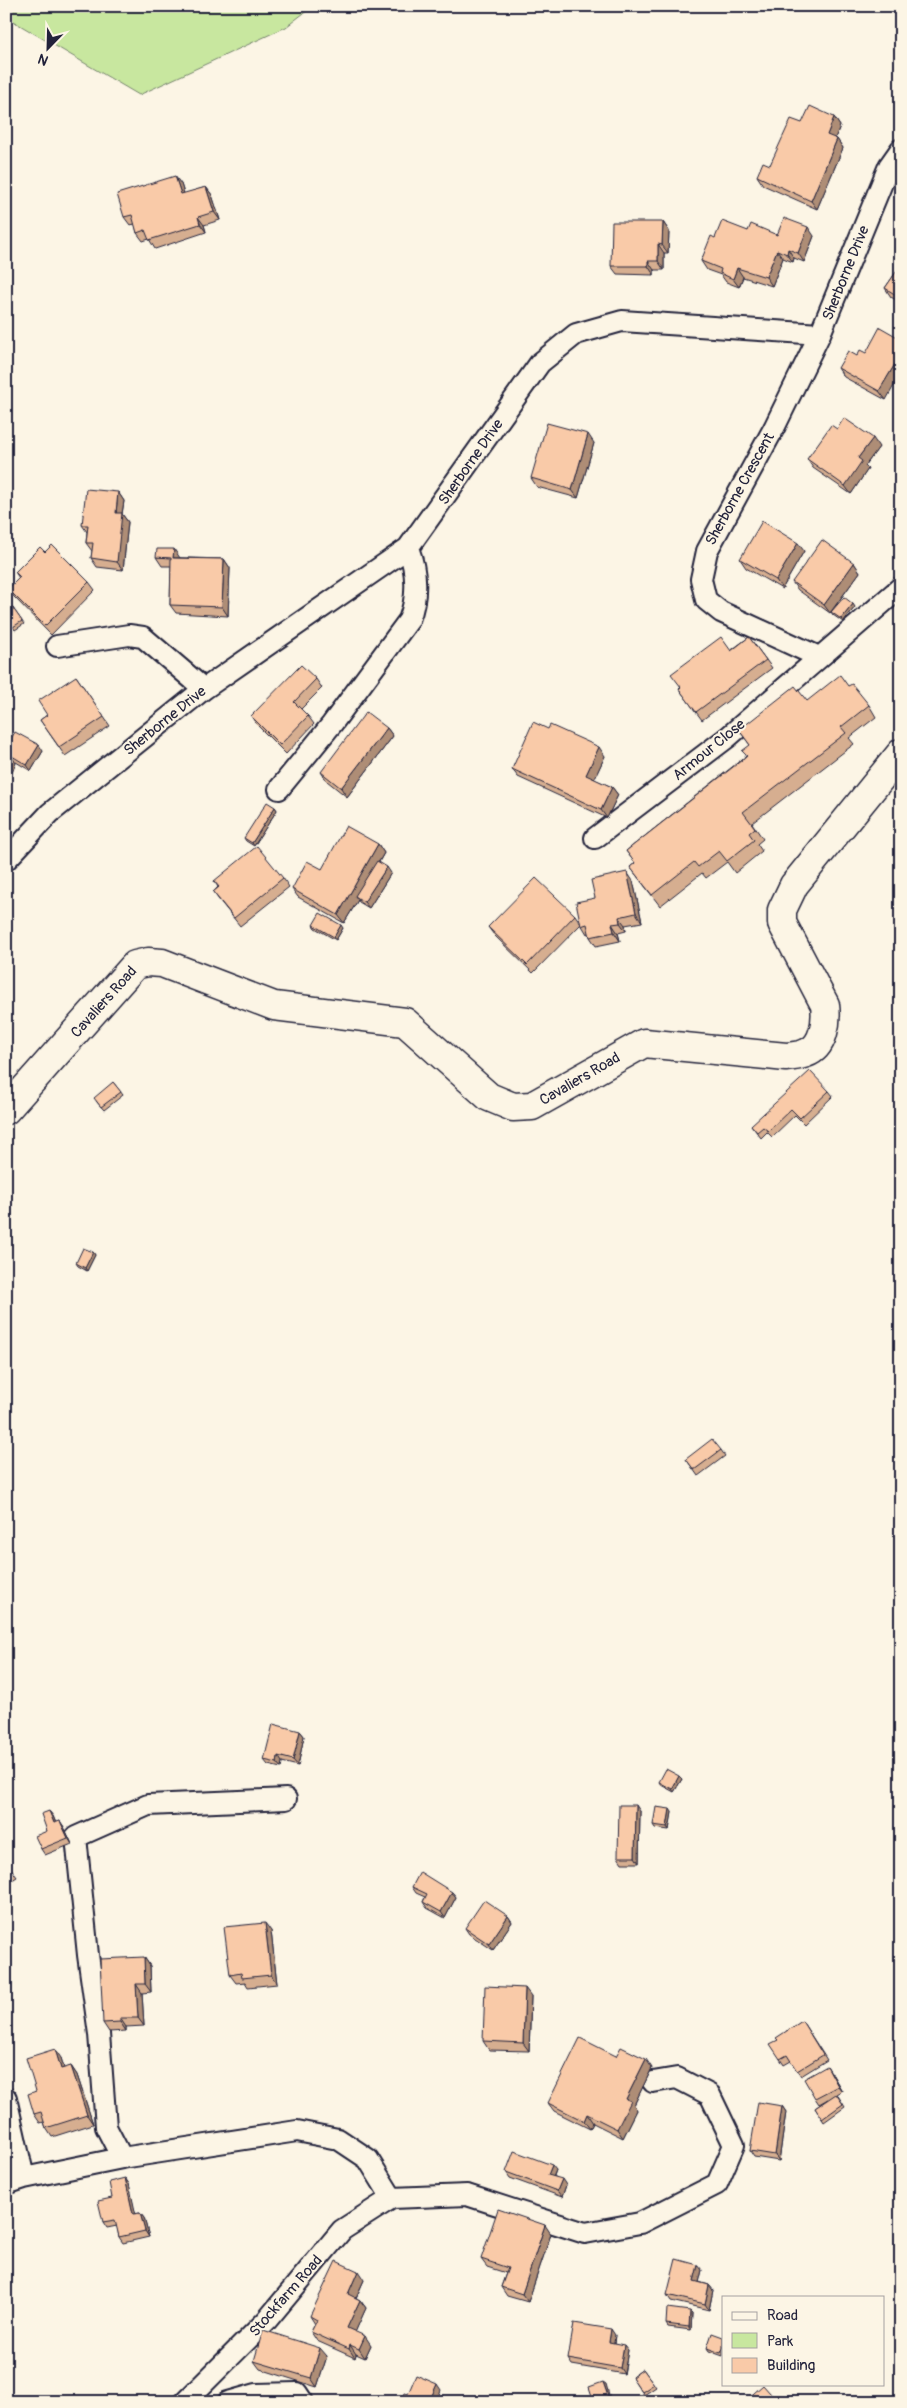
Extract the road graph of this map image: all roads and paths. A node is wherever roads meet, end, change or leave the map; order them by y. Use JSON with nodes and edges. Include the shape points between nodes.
{"nodes":[{"id":1,"x":901,"y":149,"type":"edge"},
{"id":2,"x":820,"y":334,"type":"junction"},
{"id":3,"x":408,"y":548,"type":"junction"},
{"id":4,"x":901,"y":587,"type":"edge"},
{"id":5,"x":57,"y":646,"type":"dead end"},
{"id":6,"x":819,"y":657,"type":"junction"},
{"id":7,"x":204,"y":689,"type":"junction"},
{"id":8,"x":901,"y":753,"type":"edge"},
{"id":9,"x":279,"y":789,"type":"dead end"},
{"id":10,"x":595,"y":838,"type":"dead end"},
{"id":11,"x":6,"y":860,"type":"edge"},
{"id":12,"x":6,"y":1110,"type":"edge"},
{"id":13,"x":286,"y":1799,"type":"dead end"},
{"id":14,"x":654,"y":2082,"type":"dead end"},
{"id":15,"x":6,"y":2098,"type":"edge"},
{"id":16,"x":122,"y":2158,"type":"junction"},
{"id":17,"x":15,"y":2181,"type":"edge"},
{"id":18,"x":392,"y":2198,"type":"junction"},
{"id":19,"x":185,"y":2402,"type":"edge"},
{"id":20,"x":228,"y":2402,"type":"edge"},
{"id":21,"x":303,"y":2402,"type":"edge"}],
"edges":[{"from":1,"to":2,"type":"street","name":"Sherborne Drive","via":[[889,166]]},
{"from":2,"to":3,"type":"street","name":"Sherborne Drive","via":[[622,321],[576,334],[540,363]]},
{"from":2,"to":6,"type":"street","name":"Sherborne Crescent","via":[[774,428],[707,551],[701,578],[706,600],[721,612]]},
{"from":3,"to":7,"type":"street","name":"Sherborne Drive"},
{"from":3,"to":9,"type":"street","via":[[414,564],[415,604],[409,620]]},
{"from":4,"to":6,"type":"street"},
{"from":5,"to":7,"type":"street","via":[[129,635],[143,637]]},
{"from":6,"to":10,"type":"street","name":"Armour Close","via":[[728,737]]},
{"from":7,"to":11,"type":"street","name":"Sherborne Drive","via":[[50,813]]},
{"from":8,"to":12,"type":"main road","name":"Cavaliers Road","via":[[794,885],[782,910],[782,923],[826,1005],[827,1020],[822,1034],[807,1053],[786,1057],[644,1043],[532,1106],[513,1107],[489,1096],[405,1022],[274,1006],[162,963],[148,962],[135,965]]},
{"from":13,"to":16,"type":"street","via":[[148,1805],[76,1837],[99,2034],[106,2127]]},
{"from":14,"to":18,"type":"street","via":[[677,2078],[710,2095],[734,2145],[717,2184],[640,2223],[584,2233],[468,2195]]},
{"from":15,"to":17,"type":"street"},
{"from":16,"to":17,"type":"street"},
{"from":16,"to":18,"type":"street","via":[[297,2131],[338,2139],[368,2159]]},
{"from":18,"to":19,"type":"street","name":"Stockfarm Road","via":[[342,2230],[267,2320]]},
{"from":20,"to":21,"type":"street","via":[[256,2394],[298,2393]]}]}
